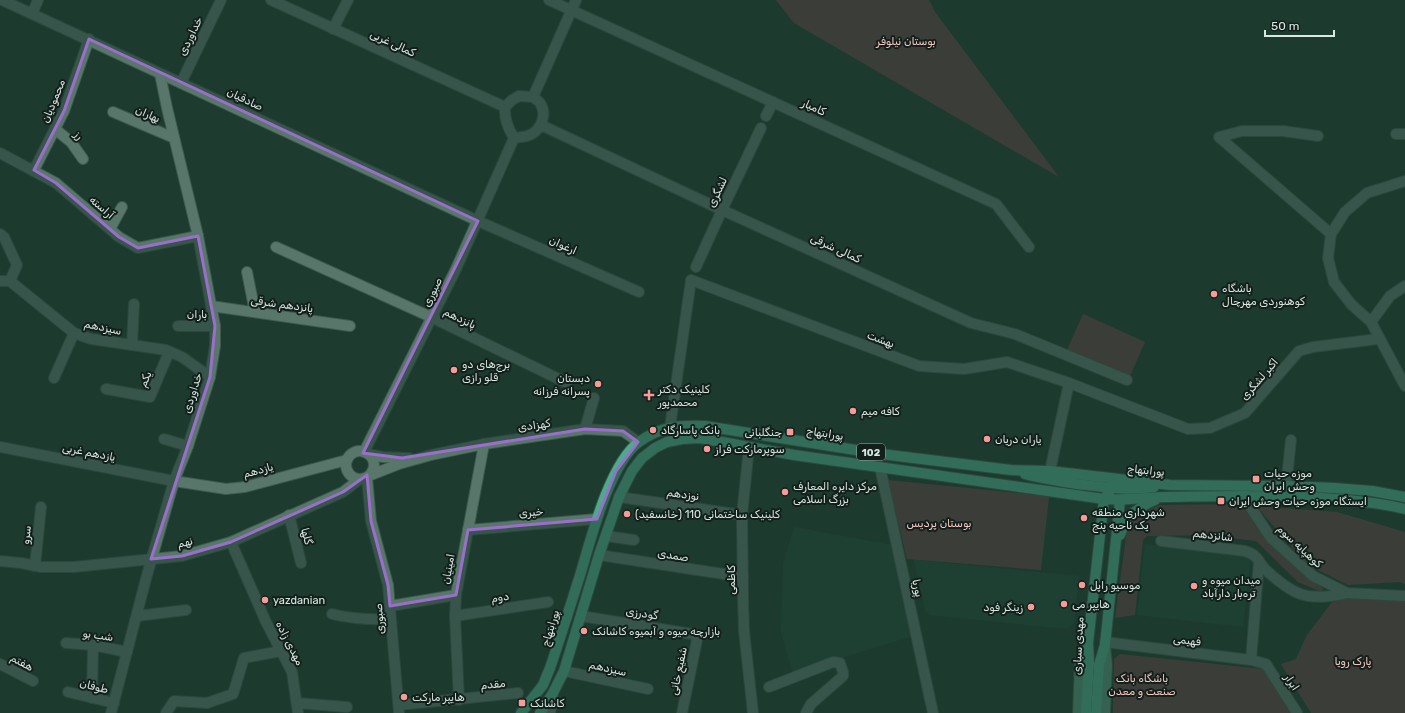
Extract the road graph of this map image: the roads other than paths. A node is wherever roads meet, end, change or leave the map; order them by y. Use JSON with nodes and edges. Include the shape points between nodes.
{"nodes":[{"id":1,"x":2,"y":0,"type":"edge"},
{"id":2,"x":38,"y":0,"type":"edge"},
{"id":3,"x":221,"y":0,"type":"edge"},
{"id":4,"x":271,"y":0,"type":"edge"},
{"id":5,"x":348,"y":0,"type":"edge"},
{"id":6,"x":549,"y":0,"type":"edge"},
{"id":7,"x":576,"y":0,"type":"edge"},
{"id":8,"x":572,"y":10,"type":"junction"},
{"id":9,"x":32,"y":14,"type":"junction"},
{"id":10,"x":333,"y":29,"type":"junction"},
{"id":11,"x":88,"y":39,"type":"junction"},
{"id":12,"x":160,"y":74,"type":"junction"},
{"id":13,"x":181,"y":83,"type":"junction"},
{"id":14,"x":533,"y":97,"type":"junction"},
{"id":15,"x":773,"y":102,"type":"junction"},
{"id":16,"x":504,"y":107,"type":"junction"},
{"id":17,"x":113,"y":112,"type":"dead end"},
{"id":18,"x":766,"y":116,"type":"dead end"},
{"id":19,"x":541,"y":125,"type":"junction"},
{"id":20,"x":760,"y":128,"type":"dead end"},
{"id":21,"x":55,"y":129,"type":"junction"},
{"id":22,"x":1318,"y":136,"type":"dead end"},
{"id":23,"x":174,"y":138,"type":"junction"},
{"id":24,"x":514,"y":138,"type":"junction"},
{"id":25,"x":0,"y":153,"type":"edge"},
{"id":26,"x":83,"y":159,"type":"dead end"},
{"id":27,"x":34,"y":170,"type":"junction"},
{"id":28,"x":1405,"y":181,"type":"edge"},
{"id":29,"x":122,"y":207,"type":"dead end"},
{"id":30,"x":722,"y":210,"type":"junction"},
{"id":31,"x":478,"y":221,"type":"junction"},
{"id":32,"x":110,"y":229,"type":"junction"},
{"id":33,"x":0,"y":234,"type":"edge"},
{"id":34,"x":1331,"y":234,"type":"junction"},
{"id":35,"x":198,"y":236,"type":"junction"},
{"id":36,"x":276,"y":246,"type":"dead end"},
{"id":37,"x":1029,"y":247,"type":"dead end"},
{"id":38,"x":696,"y":267,"type":"dead end"},
{"id":39,"x":247,"y":272,"type":"dead end"},
{"id":40,"x":5,"y":281,"type":"edge"},
{"id":41,"x":1405,"y":286,"type":"edge"},
{"id":42,"x":639,"y":292,"type":"dead end"},
{"id":43,"x":134,"y":304,"type":"dead end"},
{"id":44,"x":211,"y":306,"type":"junction"},
{"id":45,"x":255,"y":312,"type":"junction"},
{"id":46,"x":432,"y":318,"type":"junction"},
{"id":47,"x":1370,"y":322,"type":"junction"},
{"id":48,"x":178,"y":326,"type":"dead end"},
{"id":49,"x":216,"y":326,"type":"junction"},
{"id":50,"x":350,"y":326,"type":"dead end"},
{"id":51,"x":74,"y":333,"type":"junction"},
{"id":52,"x":1378,"y":339,"type":"junction"},
{"id":53,"x":132,"y":345,"type":"junction"},
{"id":54,"x":169,"y":352,"type":"junction"},
{"id":55,"x":210,"y":377,"type":"junction"},
{"id":56,"x":54,"y":378,"type":"dead end"},
{"id":57,"x":1127,"y":380,"type":"dead end"},
{"id":58,"x":567,"y":383,"type":"dead end"},
{"id":59,"x":1069,"y":383,"type":"junction"},
{"id":60,"x":1405,"y":386,"type":"edge"},
{"id":61,"x":106,"y":389,"type":"dead end"},
{"id":62,"x":594,"y":398,"type":"dead end"},
{"id":63,"x":670,"y":427,"type":"junction"},
{"id":64,"x":585,"y":429,"type":"junction"},
{"id":65,"x":164,"y":439,"type":"dead end"},
{"id":66,"x":796,"y":440,"type":"junction"},
{"id":67,"x":1291,"y":440,"type":"dead end"},
{"id":68,"x":638,"y":442,"type":"junction"},
{"id":69,"x":484,"y":444,"type":"junction"},
{"id":70,"x":188,"y":446,"type":"junction"},
{"id":71,"x":0,"y":447,"type":"edge"},
{"id":72,"x":749,"y":447,"type":"junction"},
{"id":73,"x":366,"y":453,"type":"junction"},
{"id":74,"x":882,"y":454,"type":"junction"},
{"id":75,"x":431,"y":455,"type":"junction"},
{"id":76,"x":794,"y":455,"type":"junction"},
{"id":77,"x":347,"y":460,"type":"junction"},
{"id":78,"x":880,"y":467,"type":"junction"},
{"id":79,"x":1011,"y":470,"type":"junction"},
{"id":80,"x":1050,"y":471,"type":"junction"},
{"id":81,"x":366,"y":477,"type":"junction"},
{"id":82,"x":174,"y":481,"type":"junction"},
{"id":83,"x":1170,"y":485,"type":"junction"},
{"id":84,"x":1286,"y":486,"type":"junction"},
{"id":85,"x":1112,"y":488,"type":"junction"},
{"id":86,"x":1244,"y":496,"type":"junction"},
{"id":87,"x":619,"y":497,"type":"junction"},
{"id":88,"x":1163,"y":497,"type":"junction"},
{"id":89,"x":1405,"y":497,"type":"edge"},
{"id":90,"x":1104,"y":499,"type":"junction"},
{"id":91,"x":1120,"y":501,"type":"junction"},
{"id":92,"x":41,"y":507,"type":"dead end"},
{"id":93,"x":1405,"y":509,"type":"edge"},
{"id":94,"x":742,"y":515,"type":"junction"},
{"id":95,"x":289,"y":516,"type":"junction"},
{"id":96,"x":597,"y":519,"type":"junction"},
{"id":97,"x":468,"y":530,"type":"junction"},
{"id":98,"x":606,"y":536,"type":"junction"},
{"id":99,"x":634,"y":540,"type":"dead end"},
{"id":100,"x":1161,"y":541,"type":"dead end"},
{"id":101,"x":231,"y":542,"type":"junction"},
{"id":102,"x":1116,"y":547,"type":"junction"},
{"id":103,"x":599,"y":555,"type":"junction"},
{"id":104,"x":151,"y":559,"type":"junction"},
{"id":105,"x":0,"y":560,"type":"edge"},
{"id":106,"x":1259,"y":561,"type":"junction"},
{"id":107,"x":302,"y":563,"type":"dead end"},
{"id":108,"x":35,"y":566,"type":"junction"},
{"id":109,"x":743,"y":577,"type":"junction"},
{"id":110,"x":1094,"y":586,"type":"junction"},
{"id":111,"x":1112,"y":588,"type":"junction"},
{"id":112,"x":1347,"y":593,"type":"junction"},
{"id":113,"x":456,"y":595,"type":"junction"},
{"id":114,"x":1405,"y":596,"type":"edge"},
{"id":115,"x":548,"y":602,"type":"dead end"},
{"id":116,"x":390,"y":606,"type":"junction"},
{"id":117,"x":186,"y":610,"type":"dead end"},
{"id":118,"x":332,"y":614,"type":"dead end"},
{"id":119,"x":137,"y":616,"type":"junction"},
{"id":120,"x":455,"y":616,"type":"junction"},
{"id":121,"x":581,"y":616,"type":"junction"},
{"id":122,"x":390,"y":619,"type":"junction"},
{"id":123,"x":698,"y":635,"type":"joint"},
{"id":124,"x":66,"y":643,"type":"dead end"},
{"id":125,"x":1088,"y":643,"type":"junction"},
{"id":126,"x":1105,"y":643,"type":"junction"},
{"id":127,"x":93,"y":645,"type":"junction"},
{"id":128,"x":281,"y":651,"type":"junction"},
{"id":129,"x":127,"y":652,"type":"junction"},
{"id":130,"x":1251,"y":660,"type":"junction"},
{"id":131,"x":0,"y":664,"type":"edge"},
{"id":132,"x":1266,"y":664,"type":"joint"},
{"id":133,"x":564,"y":671,"type":"junction"},
{"id":134,"x":33,"y":681,"type":"dead end"},
{"id":135,"x":768,"y":687,"type":"dead end"},
{"id":136,"x":648,"y":689,"type":"dead end"},
{"id":137,"x":68,"y":692,"type":"dead end"},
{"id":138,"x":518,"y":693,"type":"dead end"},
{"id":139,"x":553,"y":693,"type":"junction"},
{"id":140,"x":92,"y":698,"type":"junction"},
{"id":141,"x":459,"y":700,"type":"junction"},
{"id":142,"x":113,"y":708,"type":"edge"},
{"id":143,"x":297,"y":708,"type":"edge"},
{"id":144,"x":346,"y":708,"type":"dead end"},
{"id":145,"x":399,"y":709,"type":"edge"},
{"id":146,"x":166,"y":713,"type":"edge"},
{"id":147,"x":521,"y":713,"type":"edge"},
{"id":148,"x":540,"y":713,"type":"edge"},
{"id":149,"x":550,"y":713,"type":"edge"},
{"id":150,"x":682,"y":713,"type":"edge"},
{"id":151,"x":753,"y":713,"type":"edge"},
{"id":152,"x":806,"y":713,"type":"edge"},
{"id":153,"x":933,"y":713,"type":"edge"},
{"id":154,"x":1078,"y":713,"type":"edge"},
{"id":155,"x":1086,"y":713,"type":"edge"},
{"id":156,"x":1096,"y":713,"type":"edge"},
{"id":157,"x":1105,"y":713,"type":"edge"},
{"id":158,"x":1297,"y":713,"type":"edge"}],
"edges":[{"from":1,"to":9,"type":"street","name":"صادقیان"},
{"from":2,"to":9,"type":"street"},
{"from":3,"to":13,"type":"street","name":"خداوردی"},
{"from":4,"to":10,"type":"street","name":"کمالی غربی"},
{"from":5,"to":10,"type":"street"},
{"from":6,"to":8,"type":"street","name":"کامیار"},
{"from":7,"to":8,"type":"street"},
{"from":8,"to":14,"type":"street"},
{"from":8,"to":15,"type":"street","name":"کامیار"},
{"from":9,"to":11,"type":"street","name":"صادقیان"},
{"from":10,"to":16,"type":"street","name":"کمالی غربی"},
{"from":11,"to":12,"type":"street","name":"صادقیان"},
{"from":11,"to":21,"type":"street","name":"محمودیان","via":[[64,111]]},
{"from":12,"to":13,"type":"street","name":"صادقیان"},
{"from":12,"to":23,"type":"street","name":"خداوردی"},
{"from":13,"to":31,"type":"street","name":"صادقیان"},
{"from":14,"to":16,"type":"street","via":[[519,96]]},
{"from":14,"to":19,"type":"street","via":[[543,110]]},
{"from":15,"to":18,"type":"street"},
{"from":15,"to":37,"type":"street","name":"کامیار","via":[[996,204]]},
{"from":16,"to":24,"type":"street","via":[[506,123]]},
{"from":17,"to":23,"type":"street","name":"بهاران"},
{"from":19,"to":24,"type":"street","via":[[532,134]]},
{"from":19,"to":30,"type":"street","name":"کمالی شرقی"},
{"from":20,"to":30,"type":"street","name":"لشگری"},
{"from":21,"to":26,"type":"street","name":"رز","via":[[71,142]]},
{"from":21,"to":27,"type":"street","name":"محمودیان"},
{"from":22,"to":34,"type":"street","via":[[1282,131],[1242,131],[1220,137]]},
{"from":23,"to":35,"type":"street","name":"خداوردی"},
{"from":24,"to":31,"type":"street","name":"صبوری"},
{"from":25,"to":27,"type":"street","name":"آراسته"},
{"from":27,"to":32,"type":"street","name":"آراسته","via":[[56,183]]},
{"from":28,"to":34,"type":"street","via":[[1367,194],[1345,212]]},
{"from":29,"to":32,"type":"street"},
{"from":30,"to":38,"type":"street","name":"لشگری"},
{"from":30,"to":57,"type":"street","name":"کمالی شرقی","via":[[971,323],[1015,334]]},
{"from":31,"to":42,"type":"street","name":"ارغوان"},
{"from":31,"to":46,"type":"street","name":"صبوری"},
{"from":32,"to":35,"type":"street","name":"آراسته","via":[[138,248]]},
{"from":33,"to":40,"type":"street","via":[[4,237],[17,265]]},
{"from":34,"to":47,"type":"street","via":[[1328,258],[1334,282],[1351,304]]},
{"from":35,"to":44,"type":"street","name":"خداوردی"},
{"from":36,"to":46,"type":"street","name":"پانزدهم"},
{"from":39,"to":45,"type":"street"},
{"from":40,"to":51,"type":"street","name":"سیزدهم"},
{"from":41,"to":47,"type":"street","via":[[1390,296]]},
{"from":43,"to":53,"type":"street"},
{"from":44,"to":45,"type":"street","name":"پانزدهم شرقی"},
{"from":44,"to":49,"type":"street","name":"خداوردی"},
{"from":45,"to":50,"type":"street","name":"پانزدهم شرقی"},
{"from":46,"to":58,"type":"street","name":"پانزدهم"},
{"from":46,"to":73,"type":"street","name":"صبوری"},
{"from":47,"to":52,"type":"street"},
{"from":48,"to":49,"type":"street","name":"باران"},
{"from":49,"to":55,"type":"street","name":"خداوردی"},
{"from":51,"to":53,"type":"street","name":"سیزدهم","via":[[91,339]]},
{"from":51,"to":56,"type":"street"},
{"from":52,"to":59,"type":"street","name":"اکبر لشگری","via":[[1299,351],[1245,413],[1210,428],[1188,429]]},
{"from":52,"to":60,"type":"street"},
{"from":53,"to":54,"type":"street","name":"سیزدهم"},
{"from":54,"to":55,"type":"street","name":"سیزدهم"},
{"from":54,"to":61,"type":"street","name":"یکم","via":[[150,397]]},
{"from":55,"to":70,"type":"street","name":"خداوردی"},
{"from":59,"to":63,"type":"street","name":"بهشت","via":[[1007,362],[964,369],[919,366],[691,280]]},
{"from":59,"to":80,"type":"street"},
{"from":62,"to":64,"type":"street"},
{"from":63,"to":66,"type":"main road","name":"پورابتهاج","number":"102","via":[[705,426]]},
{"from":63,"to":68,"type":"main road","name":"پورابتهاج","number":"102"},
{"from":64,"to":68,"type":"street","name":"کهزادی","via":[[623,431]]},
{"from":64,"to":69,"type":"street","name":"کهزادی"},
{"from":65,"to":70,"type":"street"},
{"from":66,"to":74,"type":"main road","name":"پورابتهاج","number":"102"},
{"from":66,"to":76,"type":"main road"},
{"from":67,"to":84,"type":"street"},
{"from":68,"to":96,"type":"main road","name":"پورابتهاج","number":"102","via":[[616,472]]},
{"from":69,"to":75,"type":"street","name":"کهزادی"},
{"from":69,"to":97,"type":"street","name":"امینیان"},
{"from":70,"to":82,"type":"street","name":"خداوردی"},
{"from":71,"to":82,"type":"street","name":"یازدهم غربی"},
{"from":72,"to":76,"type":"main road","number":"102"},
{"from":72,"to":87,"type":"main road","number":"102","via":[[700,438],[667,442],[642,458],[632,471]]},
{"from":72,"to":94,"type":"street","name":"کاظمی"},
{"from":73,"to":75,"type":"street","name":"کهزادی","via":[[402,458]]},
{"from":73,"to":77,"type":"street","via":[[354,453]]},
{"from":73,"to":81,"type":"street","via":[[374,461],[373,471]]},
{"from":74,"to":78,"type":"main road"},
{"from":74,"to":79,"type":"main road","name":"پورابتهاج","number":"102"},
{"from":75,"to":81,"type":"street","name":"کهزادی"},
{"from":76,"to":78,"type":"main road","number":"102"},
{"from":77,"to":81,"type":"street","via":[[348,473],[352,476]]},
{"from":77,"to":82,"type":"street","name":"یازدهم","via":[[245,487],[226,489]]},
{"from":78,"to":90,"type":"main road","number":"102"},
{"from":78,"to":153,"type":"street","name":"پوریا"},
{"from":79,"to":80,"type":"main road","name":"پورابتهاج","number":"102"},
{"from":79,"to":85,"type":"main road","via":[[1040,478]]},
{"from":80,"to":83,"type":"main road","name":"پورابتهاج","number":"102"},
{"from":81,"to":95,"type":"street","name":"نهم","via":[[343,492]]},
{"from":81,"to":116,"type":"street","name":"صبوری","via":[[371,521],[388,585]]},
{"from":82,"to":104,"type":"street","name":"خداوردی"},
{"from":83,"to":84,"type":"main road","name":"پورابتهاج","number":"102"},
{"from":83,"to":85,"type":"main road","via":[[1141,489]]},
{"from":84,"to":89,"type":"main road","name":"پورابتهاج","number":"102","via":[[1372,491]]},
{"from":85,"to":90,"type":"main road","name":"مهدی سباری"},
{"from":86,"to":88,"type":"main road","number":"102"},
{"from":86,"to":93,"type":"main road","number":"102","via":[[1324,498],[1386,504]]},
{"from":86,"to":112,"type":"street","name":"کوهپایه سوم","via":[[1271,538],[1313,576]]},
{"from":87,"to":94,"type":"street","name":"نوزدهم"},
{"from":87,"to":98,"type":"main road","number":"102"},
{"from":88,"to":91,"type":"main road","number":"102"},
{"from":88,"to":102,"type":"main road","via":[[1136,509],[1123,526]]},
{"from":90,"to":91,"type":"main road","number":"102"},
{"from":90,"to":110,"type":"main road","name":"مهدی سباری"},
{"from":91,"to":102,"type":"main road"},
{"from":92,"to":108,"type":"street","name":"سرو"},
{"from":94,"to":109,"type":"street","name":"کاظمی"},
{"from":95,"to":101,"type":"street","name":"نهم"},
{"from":95,"to":107,"type":"street","name":"گلها"},
{"from":96,"to":97,"type":"street","name":"خیری"},
{"from":96,"to":147,"type":"main road","name":"پورابتهاج","number":"102","via":[[550,668],[543,685]]},
{"from":97,"to":113,"type":"street","name":"امینیان"},
{"from":98,"to":99,"type":"street"},
{"from":98,"to":103,"type":"main road","number":"102"},
{"from":100,"to":106,"type":"street","name":"شانزدهم","via":[[1245,551],[1254,554]]},
{"from":101,"to":104,"type":"street","name":"نهم","via":[[182,556]]},
{"from":101,"to":128,"type":"street","name":"مهدی زاده"},
{"from":102,"to":111,"type":"main road"},
{"from":103,"to":109,"type":"street","name":"صمدی"},
{"from":103,"to":121,"type":"main road","number":"102"},
{"from":104,"to":108,"type":"street","name":"نهم","via":[[74,567]]},
{"from":104,"to":119,"type":"street","name":"خداوردی"},
{"from":105,"to":108,"type":"street","name":"نهم"},
{"from":106,"to":112,"type":"street","name":"شانزدهم","via":[[1280,581],[1298,593],[1333,597]]},
{"from":106,"to":130,"type":"street"},
{"from":109,"to":151,"type":"street","name":"کاظمی","via":[[744,631]]},
{"from":110,"to":111,"type":"main road"},
{"from":110,"to":125,"type":"main road","name":"مهدی سباری"},
{"from":111,"to":126,"type":"main road"},
{"from":112,"to":114,"type":"street","name":"کوهپایه سوم"},
{"from":113,"to":116,"type":"street"},
{"from":113,"to":120,"type":"street","name":"امینیان"},
{"from":115,"to":120,"type":"street","name":"دوم"},
{"from":116,"to":122,"type":"street","name":"صبوری"},
{"from":117,"to":119,"type":"street"},
{"from":118,"to":122,"type":"street","via":[[367,620]]},
{"from":119,"to":129,"type":"street","name":"خداوردی"},
{"from":120,"to":141,"type":"street","name":"امینیان"},
{"from":121,"to":123,"type":"street","name":"گودرزی"},
{"from":121,"to":133,"type":"main road","number":"102"},
{"from":122,"to":145,"type":"street","name":"صبوری"},
{"from":123,"to":150,"type":"street","name":"شفیع خانی"},
{"from":124,"to":127,"type":"street","name":"شب بو"},
{"from":125,"to":154,"type":"main road","via":[[1080,662]]},
{"from":125,"to":155,"type":"main road","name":"مهدی سباری"},
{"from":126,"to":130,"type":"street","name":"فهیمی"},
{"from":126,"to":156,"type":"main road","via":[[1098,665]]},
{"from":126,"to":157,"type":"main road"},
{"from":127,"to":129,"type":"street","name":"شب بو"},
{"from":127,"to":140,"type":"street"},
{"from":128,"to":143,"type":"street","name":"مهدی زاده","via":[[292,672]]},
{"from":128,"to":146,"type":"street","via":[[244,658],[233,694],[207,703],[174,701]]},
{"from":129,"to":142,"type":"street","name":"خداوردی"},
{"from":130,"to":132,"type":"street","name":"فهیمی"},
{"from":131,"to":134,"type":"street","name":"هفتم"},
{"from":132,"to":158,"type":"street","name":"ابرار"},
{"from":133,"to":136,"type":"street","name":"سیزدهم"},
{"from":133,"to":139,"type":"main road","number":"102"},
{"from":135,"to":152,"type":"street","via":[[833,662],[840,663],[843,676],[811,704]]},
{"from":137,"to":140,"type":"street","name":"طوفان"},
{"from":138,"to":141,"type":"street","name":"مقدم"},
{"from":139,"to":148,"type":"main road","number":"102"},
{"from":139,"to":149,"type":"street"},
{"from":140,"to":142,"type":"street","name":"طوفان"},
{"from":141,"to":145,"type":"street","name":"مقدم"},
{"from":143,"to":144,"type":"street"}]}
